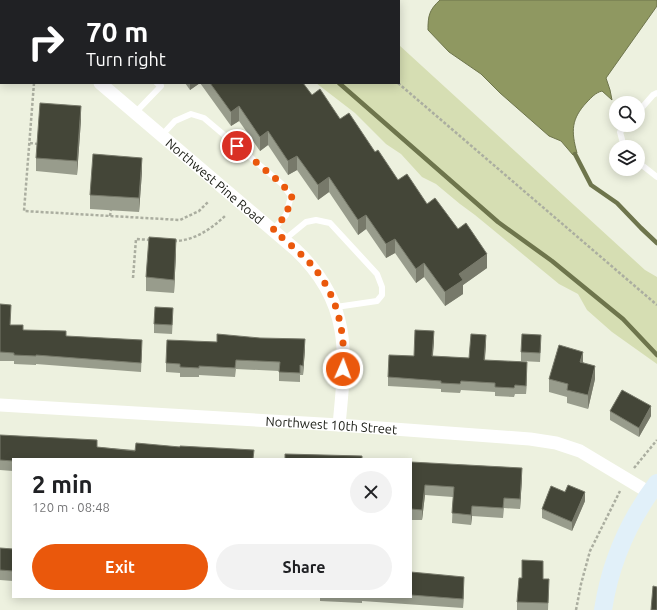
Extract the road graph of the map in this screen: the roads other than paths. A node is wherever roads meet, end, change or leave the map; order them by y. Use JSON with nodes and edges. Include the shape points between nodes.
{"nodes":[{"id":1,"x":101,"y":84,"type":"edge"},
{"id":2,"x":159,"y":84,"type":"edge"},
{"id":3,"x":657,"y":93,"type":"edge"},
{"id":4,"x":645,"y":104,"type":"edge"},
{"id":5,"x":136,"y":113,"type":"junction"},
{"id":6,"x":162,"y":135,"type":"junction"},
{"id":7,"x":645,"y":168,"type":"edge"},
{"id":8,"x":657,"y":177,"type":"edge"},
{"id":9,"x":273,"y":230,"type":"junction"},
{"id":10,"x":284,"y":240,"type":"junction"},
{"id":11,"x":336,"y":307,"type":"junction"},
{"id":12,"x":0,"y":405,"type":"edge"},
{"id":13,"x":339,"y":425,"type":"junction"},
{"id":14,"x":653,"y":488,"type":"edge"},
{"id":15,"x":603,"y":610,"type":"edge"}],
"edges":[{"from":1,"to":5,"type":"street","name":"Northwest Pine Road"},
{"from":2,"to":5,"type":"lane","via":[[161,86]]},
{"from":3,"to":4,"type":"lane"},
{"from":5,"to":6,"type":"street","name":"Northwest Pine Road"},
{"from":6,"to":9,"type":"street","name":"Northwest Pine Road"},
{"from":6,"to":9,"type":"lane","via":[[175,121],[191,114],[204,118],[282,184],[292,196],[286,215]]},
{"from":7,"to":8,"type":"lane"},
{"from":9,"to":10,"type":"street","name":"Northwest Pine Road"},
{"from":10,"to":11,"type":"street","name":"Northwest Pine Road","via":[[319,275]]},
{"from":10,"to":11,"type":"lane","via":[[306,222],[316,220],[330,223],[377,274],[382,287],[382,294],[377,302]]},
{"from":11,"to":13,"type":"street","name":"Northwest Pine Road","via":[[344,345]]},
{"from":12,"to":13,"type":"street","name":"Northwest 10th Street"},
{"from":13,"to":14,"type":"street","name":"Northwest 10th Street","via":[[543,440],[580,451],[627,479]]},
{"from":14,"to":15,"type":"main road","via":[[631,523],[617,556]]}]}
